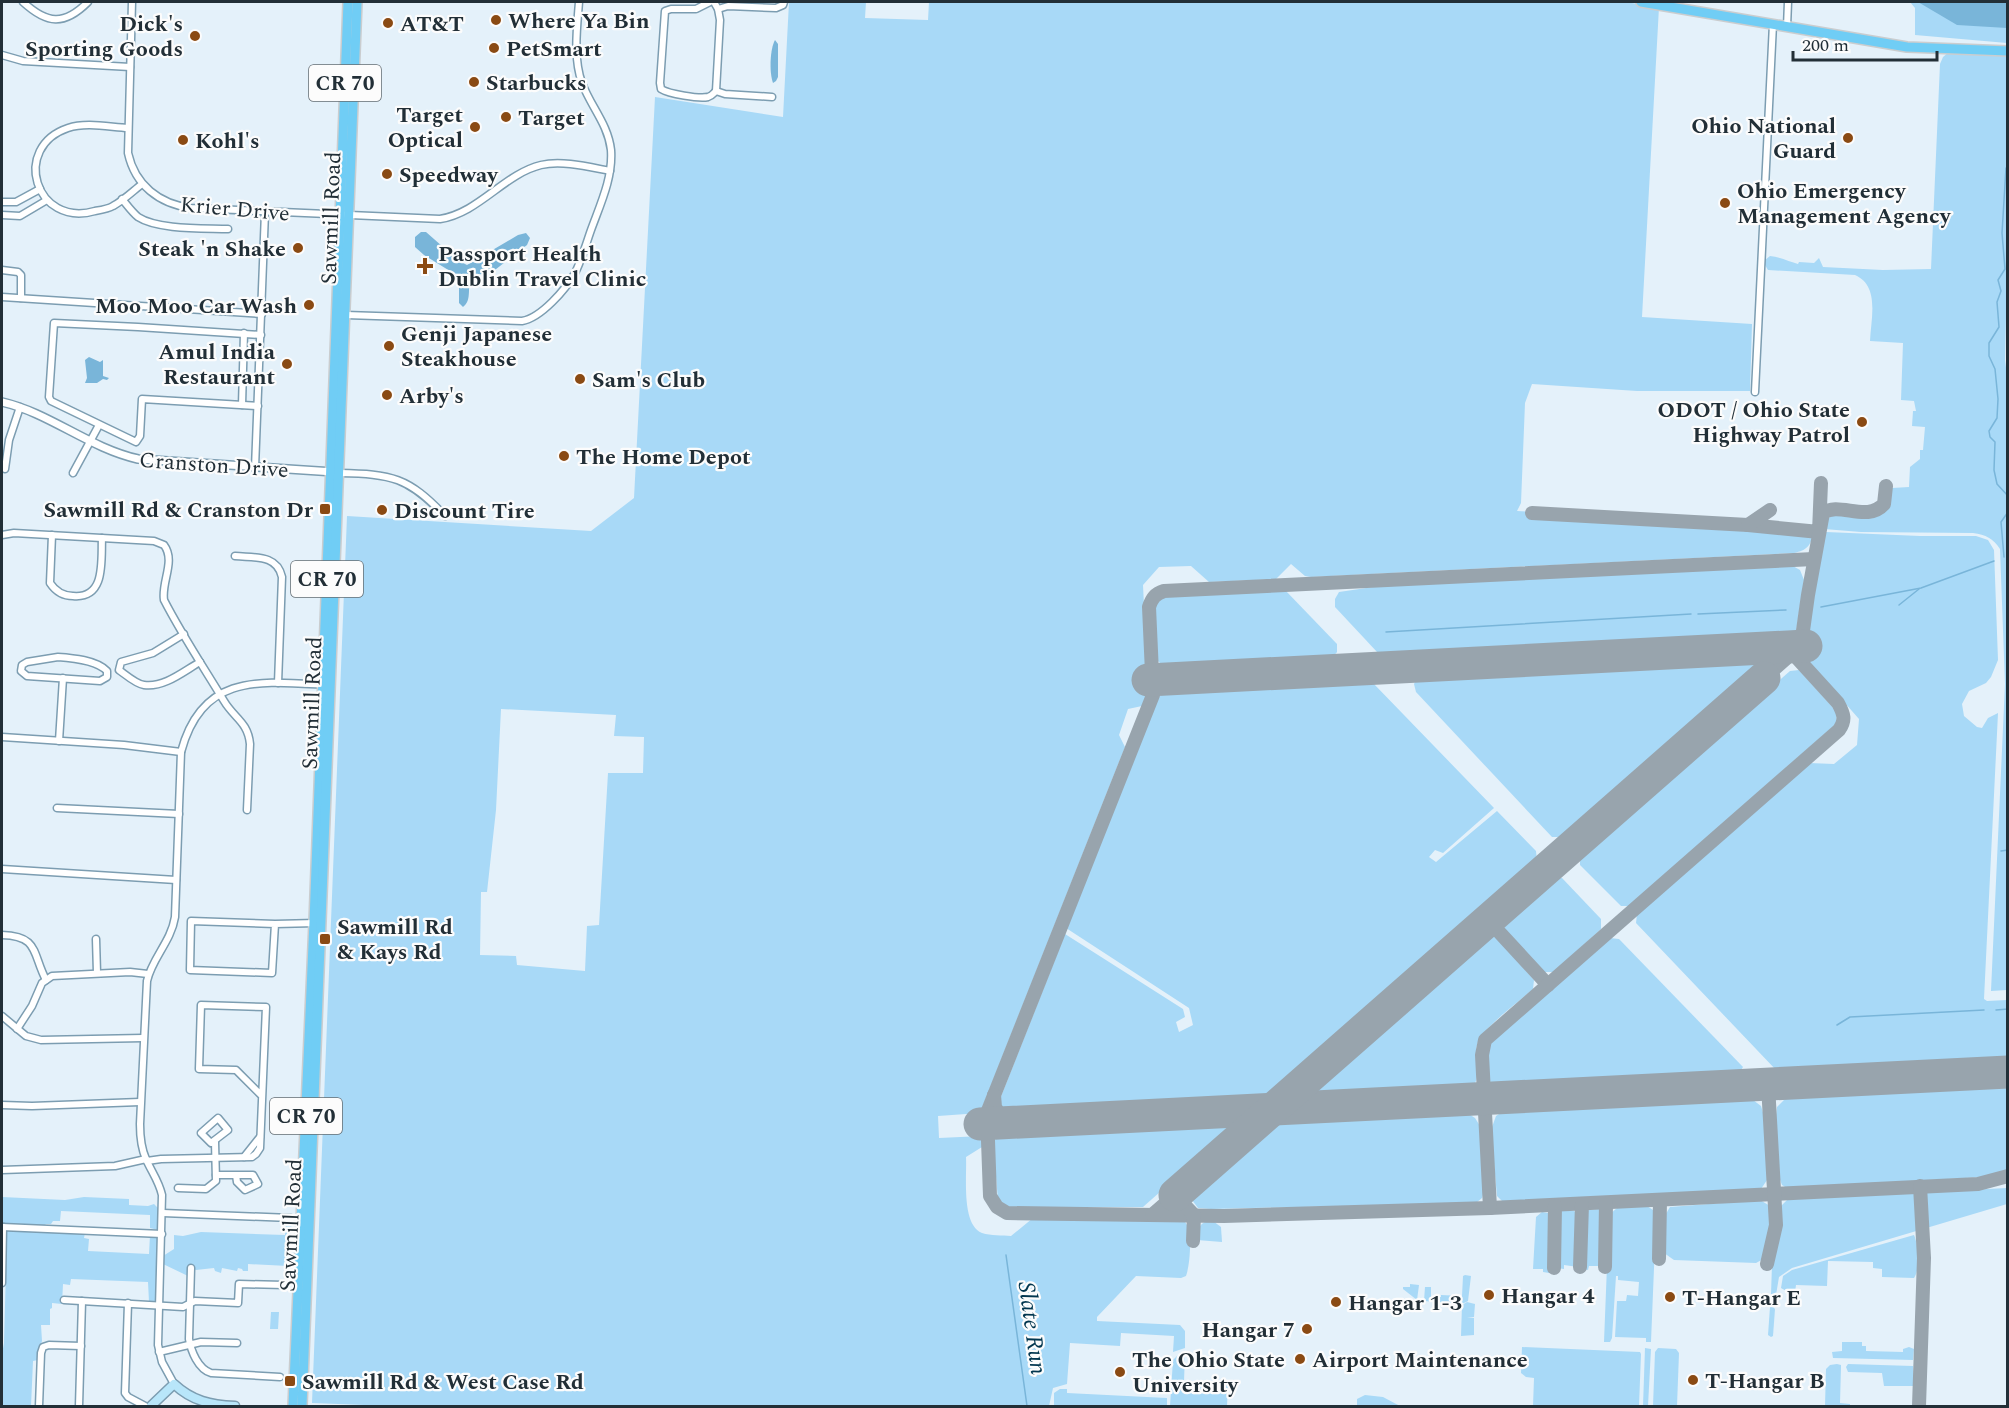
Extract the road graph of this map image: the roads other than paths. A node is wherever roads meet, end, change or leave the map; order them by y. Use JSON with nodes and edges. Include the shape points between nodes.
{"nodes":[{"id":1,"x":23,"y":2,"type":"edge"},
{"id":2,"x":88,"y":2,"type":"edge"},
{"id":3,"x":132,"y":2,"type":"edge"},
{"id":4,"x":348,"y":2,"type":"edge"},
{"id":5,"x":357,"y":2,"type":"edge"},
{"id":6,"x":579,"y":2,"type":"edge"},
{"id":7,"x":712,"y":2,"type":"edge"},
{"id":8,"x":1641,"y":2,"type":"edge"},
{"id":9,"x":1788,"y":2,"type":"edge"},
{"id":10,"x":782,"y":4,"type":"edge"},
{"id":11,"x":718,"y":9,"type":"junction"},
{"id":12,"x":1773,"y":24,"type":"junction"},
{"id":13,"x":1787,"y":27,"type":"junction"},
{"id":14,"x":2007,"y":51,"type":"edge"},
{"id":15,"x":2,"y":55,"type":"edge"},
{"id":16,"x":130,"y":67,"type":"junction"},
{"id":17,"x":716,"y":91,"type":"junction"},
{"id":18,"x":772,"y":97,"type":"dead end"},
{"id":19,"x":128,"y":128,"type":"junction"},
{"id":20,"x":610,"y":171,"type":"junction"},
{"id":21,"x":142,"y":184,"type":"junction"},
{"id":22,"x":40,"y":189,"type":"junction"},
{"id":23,"x":122,"y":199,"type":"junction"},
{"id":24,"x":47,"y":200,"type":"junction"},
{"id":25,"x":2,"y":202,"type":"edge"},
{"id":26,"x":265,"y":212,"type":"junction"},
{"id":27,"x":2,"y":215,"type":"edge"},
{"id":28,"x":345,"y":216,"type":"junction"},
{"id":29,"x":228,"y":229,"type":"dead end"},
{"id":30,"x":2,"y":270,"type":"edge"},
{"id":31,"x":2,"y":297,"type":"edge"},
{"id":32,"x":21,"y":298,"type":"junction"},
{"id":33,"x":262,"y":314,"type":"junction"},
{"id":34,"x":346,"y":315,"type":"junction"},
{"id":35,"x":261,"y":332,"type":"junction"},
{"id":36,"x":244,"y":333,"type":"junction"},
{"id":37,"x":1755,"y":392,"type":"dead end"},
{"id":38,"x":2,"y":402,"type":"edge"},
{"id":39,"x":242,"y":405,"type":"junction"},
{"id":40,"x":258,"y":406,"type":"junction"},
{"id":41,"x":20,"y":407,"type":"junction"},
{"id":42,"x":99,"y":425,"type":"junction"},
{"id":43,"x":89,"y":441,"type":"junction"},
{"id":44,"x":255,"y":468,"type":"junction"},
{"id":45,"x":5,"y":470,"type":"dead end"},
{"id":46,"x":335,"y":472,"type":"junction"},
{"id":47,"x":74,"y":473,"type":"dead end"},
{"id":48,"x":446,"y":516,"type":"dead end"},
{"id":49,"x":2,"y":535,"type":"edge"},
{"id":50,"x":52,"y":535,"type":"junction"},
{"id":51,"x":102,"y":538,"type":"junction"},
{"id":52,"x":235,"y":556,"type":"dead end"},
{"id":53,"x":184,"y":634,"type":"junction"},
{"id":54,"x":200,"y":662,"type":"junction"},
{"id":55,"x":63,"y":678,"type":"junction"},
{"id":56,"x":278,"y":683,"type":"junction"},
{"id":57,"x":327,"y":685,"type":"junction"},
{"id":58,"x":220,"y":694,"type":"junction"},
{"id":59,"x":2,"y":737,"type":"edge"},
{"id":60,"x":59,"y":741,"type":"junction"},
{"id":61,"x":181,"y":752,"type":"junction"},
{"id":62,"x":57,"y":807,"type":"dead end"},
{"id":63,"x":247,"y":810,"type":"dead end"},
{"id":64,"x":179,"y":814,"type":"junction"},
{"id":65,"x":2,"y":870,"type":"edge"},
{"id":66,"x":176,"y":880,"type":"junction"},
{"id":67,"x":318,"y":923,"type":"junction"},
{"id":68,"x":275,"y":924,"type":"junction"},
{"id":69,"x":2,"y":935,"type":"edge"},
{"id":70,"x":96,"y":939,"type":"dead end"},
{"id":71,"x":97,"y":973,"type":"junction"},
{"id":72,"x":148,"y":974,"type":"junction"},
{"id":73,"x":46,"y":980,"type":"junction"},
{"id":74,"x":2,"y":1016,"type":"edge"},
{"id":75,"x":17,"y":1029,"type":"junction"},
{"id":76,"x":143,"y":1038,"type":"junction"},
{"id":77,"x":262,"y":1096,"type":"junction"},
{"id":78,"x":140,"y":1102,"type":"junction"},
{"id":79,"x":2,"y":1105,"type":"edge"},
{"id":80,"x":215,"y":1142,"type":"dead end"},
{"id":81,"x":216,"y":1158,"type":"junction"},
{"id":82,"x":147,"y":1160,"type":"junction"},
{"id":83,"x":2,"y":1170,"type":"edge"},
{"id":84,"x":216,"y":1175,"type":"junction"},
{"id":85,"x":236,"y":1175,"type":"dead end"},
{"id":86,"x":178,"y":1188,"type":"dead end"},
{"id":87,"x":163,"y":1213,"type":"junction"},
{"id":88,"x":291,"y":1218,"type":"dead end"},
{"id":89,"x":2,"y":1227,"type":"edge"},
{"id":90,"x":162,"y":1234,"type":"junction"},
{"id":91,"x":191,"y":1268,"type":"dead end"},
{"id":92,"x":2,"y":1284,"type":"edge"},
{"id":93,"x":284,"y":1285,"type":"dead end"},
{"id":94,"x":63,"y":1300,"type":"dead end"},
{"id":95,"x":82,"y":1301,"type":"junction"},
{"id":96,"x":190,"y":1303,"type":"junction"},
{"id":97,"x":128,"y":1304,"type":"junction"},
{"id":98,"x":159,"y":1306,"type":"junction"},
{"id":99,"x":189,"y":1343,"type":"junction"},
{"id":100,"x":237,"y":1343,"type":"dead end"},
{"id":101,"x":81,"y":1346,"type":"junction"},
{"id":102,"x":159,"y":1352,"type":"junction"},
{"id":103,"x":280,"y":1377,"type":"dead end"},
{"id":104,"x":174,"y":1384,"type":"junction"},
{"id":105,"x":219,"y":1406,"type":"edge"},
{"id":106,"x":39,"y":1407,"type":"edge"},
{"id":107,"x":79,"y":1407,"type":"edge"},
{"id":108,"x":145,"y":1407,"type":"edge"},
{"id":109,"x":151,"y":1407,"type":"edge"},
{"id":110,"x":235,"y":1407,"type":"edge"},
{"id":111,"x":293,"y":1407,"type":"edge"},
{"id":112,"x":302,"y":1407,"type":"edge"}],
"edges":[{"from":1,"to":2,"type":"street","via":[[38,16],[54,18],[75,14]]},
{"from":3,"to":16,"type":"street"},
{"from":4,"to":28,"type":"main road","name":"Sawmill Road","number":"CR 70"},
{"from":5,"to":28,"type":"main road","name":"Sawmill Road","number":"CR 70"},
{"from":6,"to":20,"type":"street","via":[[580,76],[608,134]]},
{"from":7,"to":11,"type":"street"},
{"from":7,"to":17,"type":"street","via":[[696,9],[668,9],[663,14],[660,86],[668,93],[704,97]]},
{"from":8,"to":12,"type":"main road"},
{"from":9,"to":13,"type":"street"},
{"from":10,"to":11,"type":"street"},
{"from":11,"to":17,"type":"street"},
{"from":12,"to":13,"type":"main road"},
{"from":12,"to":37,"type":"street"},
{"from":13,"to":14,"type":"main road","via":[[1907,47]]},
{"from":15,"to":16,"type":"street","via":[[23,61]]},
{"from":16,"to":19,"type":"street"},
{"from":17,"to":18,"type":"street"},
{"from":19,"to":21,"type":"street","via":[[130,160]]},
{"from":19,"to":22,"type":"street","via":[[71,127],[51,137],[38,158],[36,177]]},
{"from":20,"to":28,"type":"street","name":"Krier Drive","via":[[540,165],[463,211],[440,219]]},
{"from":20,"to":34,"type":"street","via":[[575,273],[532,318],[522,321]]},
{"from":21,"to":23,"type":"street"},
{"from":21,"to":26,"type":"street","name":"Krier Drive","via":[[179,206]]},
{"from":22,"to":24,"type":"street"},
{"from":22,"to":25,"type":"street","via":[[16,202]]},
{"from":23,"to":24,"type":"street","via":[[112,207],[81,215],[60,210]]},
{"from":23,"to":29,"type":"street","via":[[148,222]]},
{"from":24,"to":27,"type":"street","via":[[21,216]]},
{"from":26,"to":28,"type":"street","name":"Krier Drive"},
{"from":26,"to":33,"type":"street"},
{"from":28,"to":34,"type":"main road","name":"Sawmill Road","number":"CR 70"},
{"from":28,"to":46,"type":"main road","name":"Sawmill Road","number":"CR 70"},
{"from":30,"to":32,"type":"street","via":[[21,275]]},
{"from":31,"to":32,"type":"street"},
{"from":32,"to":33,"type":"street"},
{"from":33,"to":35,"type":"street"},
{"from":34,"to":46,"type":"main road","name":"Sawmill Road","number":"CR 70"},
{"from":35,"to":36,"type":"street"},
{"from":35,"to":40,"type":"street"},
{"from":36,"to":39,"type":"street"},
{"from":36,"to":42,"type":"street","via":[[54,323],[50,399]]},
{"from":38,"to":41,"type":"street","name":"Cranston Drive"},
{"from":39,"to":40,"type":"street"},
{"from":39,"to":42,"type":"street","via":[[142,399],[140,436],[135,442]]},
{"from":40,"to":44,"type":"street"},
{"from":41,"to":43,"type":"street","name":"Cranston Drive"},
{"from":41,"to":45,"type":"street","via":[[9,440]]},
{"from":42,"to":43,"type":"street"},
{"from":43,"to":44,"type":"street","name":"Cranston Drive","via":[[143,460]]},
{"from":43,"to":47,"type":"street"},
{"from":44,"to":46,"type":"street","name":"Cranston Drive"},
{"from":46,"to":48,"type":"street","via":[[400,480],[423,494]]},
{"from":46,"to":57,"type":"main road","name":"Sawmill Road","number":"CR 70"},
{"from":49,"to":50,"type":"street"},
{"from":50,"to":51,"type":"street"},
{"from":50,"to":51,"type":"street","via":[[50,583],[60,594],[83,597],[99,582]]},
{"from":51,"to":53,"type":"street","via":[[164,545],[169,555],[163,598]]},
{"from":52,"to":56,"type":"street","via":[[274,561],[280,568]]},
{"from":53,"to":54,"type":"street"},
{"from":53,"to":54,"type":"street","via":[[153,653],[124,660],[118,668],[147,685],[171,679]]},
{"from":54,"to":58,"type":"street"},
{"from":55,"to":55,"type":"street","via":[[100,681],[107,673],[103,667],[79,659],[58,657],[27,662],[21,667],[27,676]]},
{"from":55,"to":60,"type":"street"},
{"from":56,"to":57,"type":"street"},
{"from":56,"to":58,"type":"street","via":[[251,683]]},
{"from":57,"to":67,"type":"main road","name":"Sawmill Road","number":"CR 70"},
{"from":58,"to":61,"type":"street","via":[[194,719]]},
{"from":58,"to":63,"type":"street","via":[[244,723],[249,737]]},
{"from":59,"to":60,"type":"street"},
{"from":60,"to":61,"type":"street"},
{"from":61,"to":64,"type":"street"},
{"from":62,"to":64,"type":"street"},
{"from":64,"to":66,"type":"street"},
{"from":65,"to":66,"type":"street"},
{"from":66,"to":72,"type":"street","via":[[171,934]]},
{"from":67,"to":68,"type":"street"},
{"from":67,"to":111,"type":"main road","name":"Sawmill Road","number":"CR 70"},
{"from":67,"to":112,"type":"main road","name":"Sawmill Road","number":"CR 70"},
{"from":68,"to":68,"type":"street","via":[[273,973],[190,970],[191,921]]},
{"from":69,"to":73,"type":"street","via":[[18,936],[32,945]]},
{"from":70,"to":71,"type":"street"},
{"from":71,"to":72,"type":"street"},
{"from":71,"to":73,"type":"street","via":[[56,975]]},
{"from":72,"to":76,"type":"street"},
{"from":73,"to":75,"type":"street"},
{"from":74,"to":75,"type":"street"},
{"from":75,"to":76,"type":"street","via":[[41,1040]]},
{"from":76,"to":78,"type":"street"},
{"from":77,"to":77,"type":"street","via":[[237,1070],[199,1069],[201,1005],[266,1007]]},
{"from":77,"to":81,"type":"street","via":[[259,1151],[254,1156]]},
{"from":78,"to":79,"type":"street"},
{"from":78,"to":82,"type":"street","via":[[140,1137]]},
{"from":80,"to":81,"type":"street"},
{"from":81,"to":82,"type":"street"},
{"from":81,"to":84,"type":"street"},
{"from":82,"to":83,"type":"street","via":[[115,1166]]},
{"from":82,"to":87,"type":"street","via":[[161,1189]]},
{"from":84,"to":85,"type":"street"},
{"from":84,"to":86,"type":"street","via":[[216,1181],[206,1189]]},
{"from":87,"to":88,"type":"street"},
{"from":87,"to":90,"type":"street"},
{"from":89,"to":90,"type":"street"},
{"from":89,"to":92,"type":"street"},
{"from":90,"to":98,"type":"street"},
{"from":91,"to":96,"type":"street"},
{"from":93,"to":96,"type":"street","via":[[239,1284],[238,1303]]},
{"from":94,"to":95,"type":"street"},
{"from":95,"to":97,"type":"street"},
{"from":95,"to":101,"type":"street"},
{"from":96,"to":98,"type":"street","via":[[183,1307]]},
{"from":96,"to":99,"type":"street"},
{"from":97,"to":98,"type":"street"},
{"from":97,"to":108,"type":"street","via":[[125,1393]]},
{"from":98,"to":102,"type":"street"},
{"from":99,"to":100,"type":"street"},
{"from":99,"to":102,"type":"street"},
{"from":99,"to":103,"type":"street","via":[[208,1373]]},
{"from":101,"to":106,"type":"street","via":[[43,1347]]},
{"from":101,"to":107,"type":"street"},
{"from":102,"to":104,"type":"street"},
{"from":104,"to":105,"type":"main road","via":[[199,1401]]},
{"from":104,"to":109,"type":"main road"},
{"from":105,"to":110,"type":"main road"}]}
